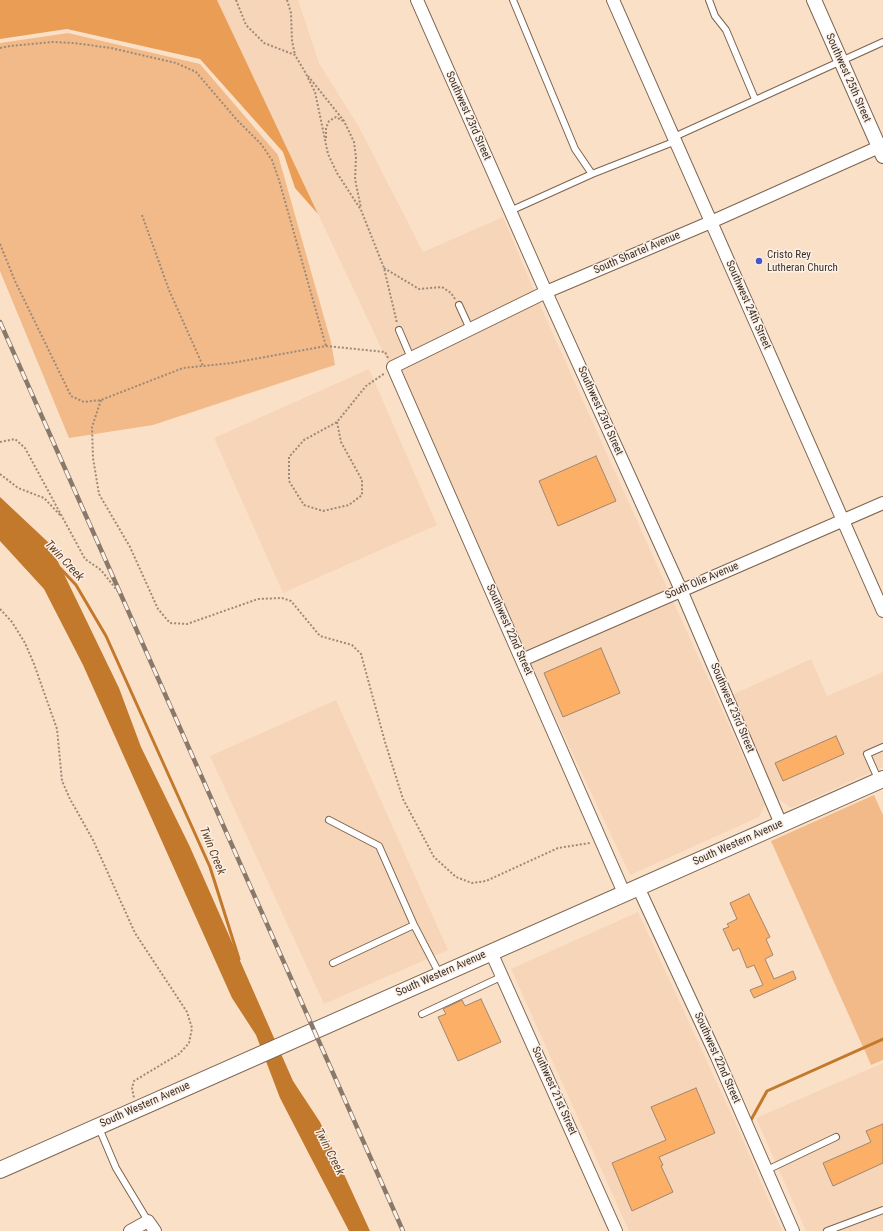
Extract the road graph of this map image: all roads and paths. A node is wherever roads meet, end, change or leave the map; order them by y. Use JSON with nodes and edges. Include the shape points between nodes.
{"nodes":[{"id":1,"x":238,"y":0,"type":"edge"},
{"id":2,"x":287,"y":0,"type":"edge"},
{"id":3,"x":417,"y":0,"type":"edge"},
{"id":4,"x":513,"y":0,"type":"edge"},
{"id":5,"x":613,"y":0,"type":"edge"},
{"id":6,"x":709,"y":0,"type":"edge"},
{"id":7,"x":814,"y":0,"type":"edge"},
{"id":8,"x":883,"y":42,"type":"edge"},
{"id":9,"x":0,"y":48,"type":"edge"},
{"id":10,"x":295,"y":55,"type":"junction"},
{"id":11,"x":841,"y":61,"type":"junction"},
{"id":12,"x":305,"y":72,"type":"junction"},
{"id":13,"x":755,"y":99,"type":"junction"},
{"id":14,"x":344,"y":121,"type":"junction"},
{"id":15,"x":675,"y":139,"type":"junction"},
{"id":16,"x":326,"y":145,"type":"junction"},
{"id":17,"x":882,"y":149,"type":"edge"},
{"id":18,"x":592,"y":174,"type":"junction"},
{"id":19,"x":361,"y":210,"type":"junction"},
{"id":20,"x":510,"y":211,"type":"junction"},
{"id":21,"x":142,"y":215,"type":"dead end"},
{"id":22,"x":711,"y":222,"type":"junction"},
{"id":23,"x":0,"y":244,"type":"edge"},
{"id":24,"x":384,"y":268,"type":"junction"},
{"id":25,"x":546,"y":292,"type":"junction"},
{"id":26,"x":459,"y":305,"type":"joint"},
{"id":27,"x":470,"y":329,"type":"junction"},
{"id":28,"x":399,"y":330,"type":"joint"},
{"id":29,"x":326,"y":346,"type":"junction"},
{"id":30,"x":411,"y":358,"type":"junction"},
{"id":31,"x":203,"y":366,"type":"junction"},
{"id":32,"x":393,"y":367,"type":"junction"},
{"id":33,"x":101,"y":400,"type":"junction"},
{"id":34,"x":337,"y":422,"type":"junction"},
{"id":35,"x":0,"y":442,"type":"edge"},
{"id":36,"x":0,"y":474,"type":"edge"},
{"id":37,"x":883,"y":503,"type":"edge"},
{"id":38,"x":63,"y":518,"type":"junction"},
{"id":39,"x":843,"y":521,"type":"junction"},
{"id":40,"x":681,"y":590,"type":"junction"},
{"id":41,"x":123,"y":598,"type":"dead end"},
{"id":42,"x":0,"y":609,"type":"edge"},
{"id":43,"x":883,"y":611,"type":"edge"},
{"id":44,"x":522,"y":660,"type":"junction"},
{"id":45,"x":883,"y":747,"type":"edge"},
{"id":46,"x":881,"y":780,"type":"edge"},
{"id":47,"x":329,"y":820,"type":"dead end"},
{"id":48,"x":781,"y":824,"type":"junction"},
{"id":49,"x":602,"y":842,"type":"junction"},
{"id":50,"x":631,"y":890,"type":"junction"},
{"id":51,"x":414,"y":925,"type":"junction"},
{"id":52,"x":491,"y":952,"type":"junction"},
{"id":53,"x":333,"y":963,"type":"dead end"},
{"id":54,"x":440,"y":975,"type":"junction"},
{"id":55,"x":503,"y":976,"type":"junction"},
{"id":56,"x":422,"y":1014,"type":"dead end"},
{"id":57,"x":138,"y":1108,"type":"junction"},
{"id":58,"x":98,"y":1126,"type":"junction"},
{"id":59,"x":836,"y":1137,"type":"dead end"},
{"id":60,"x":0,"y":1170,"type":"edge"},
{"id":61,"x":767,"y":1170,"type":"junction"},
{"id":62,"x":883,"y":1210,"type":"edge"},
{"id":63,"x":148,"y":1221,"type":"junction"},
{"id":64,"x":130,"y":1231,"type":"edge"},
{"id":65,"x":155,"y":1231,"type":"edge"},
{"id":66,"x":616,"y":1231,"type":"edge"},
{"id":67,"x":793,"y":1231,"type":"edge"},
{"id":68,"x":827,"y":1231,"type":"edge"}],
"edges":[{"from":1,"to":10,"type":"path","via":[[246,25],[264,43]]},
{"from":2,"to":10,"type":"path","via":[[291,13]]},
{"from":3,"to":20,"type":"street","name":"Southwest 23rd Street"},
{"from":4,"to":18,"type":"lane","via":[[575,149]]},
{"from":5,"to":15,"type":"street","name":"Southwest 24th Street"},
{"from":6,"to":13,"type":"lane","via":[[715,16],[726,30]]},
{"from":7,"to":11,"type":"street","name":"Southwest 25th Street"},
{"from":8,"to":11,"type":"lane"},
{"from":9,"to":29,"type":"path","via":[[53,42],[74,43],[111,48],[176,63],[196,72],[261,144],[272,160]]},
{"from":10,"to":12,"type":"path"},
{"from":11,"to":13,"type":"lane"},
{"from":11,"to":17,"type":"street","name":"Southwest 25th Street"},
{"from":12,"to":14,"type":"path"},
{"from":12,"to":16,"type":"path","via":[[315,92]]},
{"from":13,"to":15,"type":"lane"},
{"from":14,"to":16,"type":"path","via":[[336,117],[329,121],[326,128]]},
{"from":14,"to":19,"type":"path","via":[[354,142],[355,179]]},
{"from":15,"to":18,"type":"lane"},
{"from":15,"to":22,"type":"street","name":"Southwest 24th Street"},
{"from":16,"to":19,"type":"path","via":[[337,173]]},
{"from":17,"to":22,"type":"street","name":"South Shartel Avenue"},
{"from":18,"to":20,"type":"lane"},
{"from":19,"to":24,"type":"path"},
{"from":20,"to":25,"type":"street","name":"Southwest 23rd Street"},
{"from":21,"to":31,"type":"path","via":[[169,290]]},
{"from":22,"to":25,"type":"street","name":"South Shartel Avenue"},
{"from":22,"to":39,"type":"street","name":"Southwest 24th Street"},
{"from":23,"to":33,"type":"path","via":[[14,281],[71,396],[84,402]]},
{"from":24,"to":26,"type":"path","via":[[419,289],[442,288],[451,293]]},
{"from":24,"to":28,"type":"path"},
{"from":25,"to":27,"type":"street","name":"South Shartel Avenue"},
{"from":25,"to":40,"type":"street","name":"Southwest 23rd Street"},
{"from":26,"to":27,"type":"lane"},
{"from":27,"to":30,"type":"street","name":"South Shartel Avenue"},
{"from":28,"to":30,"type":"lane"},
{"from":29,"to":31,"type":"path","via":[[232,364]]},
{"from":29,"to":32,"type":"path","via":[[385,352]]},
{"from":30,"to":32,"type":"street","name":"South Shartel Avenue"},
{"from":31,"to":33,"type":"path","via":[[183,368]]},
{"from":32,"to":34,"type":"path","via":[[366,386]]},
{"from":32,"to":44,"type":"street","name":"Southwest 22nd Street"},
{"from":33,"to":49,"type":"path","via":[[92,427],[93,458],[99,494],[130,547],[158,609],[170,623],[187,624],[258,599],[282,598],[291,601],[320,636],[352,645],[361,654],[385,742],[404,799],[434,857],[456,878],[472,883],[486,881],[558,848]]},
{"from":34,"to":34,"type":"path","via":[[304,440],[289,457],[289,481],[304,506],[323,511],[350,505],[362,495],[362,480],[341,442]]},
{"from":35,"to":38,"type":"path","via":[[14,439],[25,448]]},
{"from":36,"to":38,"type":"path","via":[[18,488],[44,498]]},
{"from":37,"to":39,"type":"street","name":"South Olie Avenue"},
{"from":38,"to":41,"type":"path","via":[[85,559],[100,570]]},
{"from":39,"to":40,"type":"street","name":"South Olie Avenue"},
{"from":39,"to":43,"type":"street","name":"Southwest 24th Street"},
{"from":40,"to":44,"type":"street","name":"South Olie Avenue"},
{"from":40,"to":48,"type":"street","name":"Southwest 23rd Street"},
{"from":42,"to":57,"type":"path","via":[[25,643],[34,664],[57,729],[62,781],[70,799],[93,840],[129,922],[187,1012],[192,1028],[189,1042],[179,1054],[134,1081],[132,1088]]},
{"from":44,"to":49,"type":"street","name":"Southwest 22nd Street"},
{"from":45,"to":46,"type":"lane","via":[[867,754]]},
{"from":46,"to":48,"type":"main road","name":"South Western Avenue"},
{"from":47,"to":51,"type":"lane","via":[[379,846]]},
{"from":48,"to":50,"type":"main road","name":"South Western Avenue"},
{"from":49,"to":50,"type":"street","name":"Southwest 22nd Street"},
{"from":50,"to":52,"type":"main road","name":"South Western Avenue"},
{"from":50,"to":61,"type":"street","name":"Southwest 22nd Street","via":[[717,1057]]},
{"from":51,"to":53,"type":"lane"},
{"from":51,"to":54,"type":"lane"},
{"from":52,"to":54,"type":"main road","name":"South Western Avenue"},
{"from":52,"to":55,"type":"street","name":"Southwest 21st Street"},
{"from":54,"to":57,"type":"main road","name":"South Western Avenue"},
{"from":55,"to":56,"type":"lane"},
{"from":55,"to":66,"type":"street","name":"Southwest 21st Street"},
{"from":57,"to":58,"type":"main road","name":"South Western Avenue"},
{"from":58,"to":60,"type":"main road","name":"South Western Avenue"},
{"from":58,"to":63,"type":"lane","via":[[116,1168]]},
{"from":59,"to":61,"type":"lane"},
{"from":61,"to":67,"type":"street","name":"Southwest 22nd Street"},
{"from":62,"to":68,"type":"lane"},
{"from":63,"to":64,"type":"street"},
{"from":63,"to":65,"type":"street"}]}
